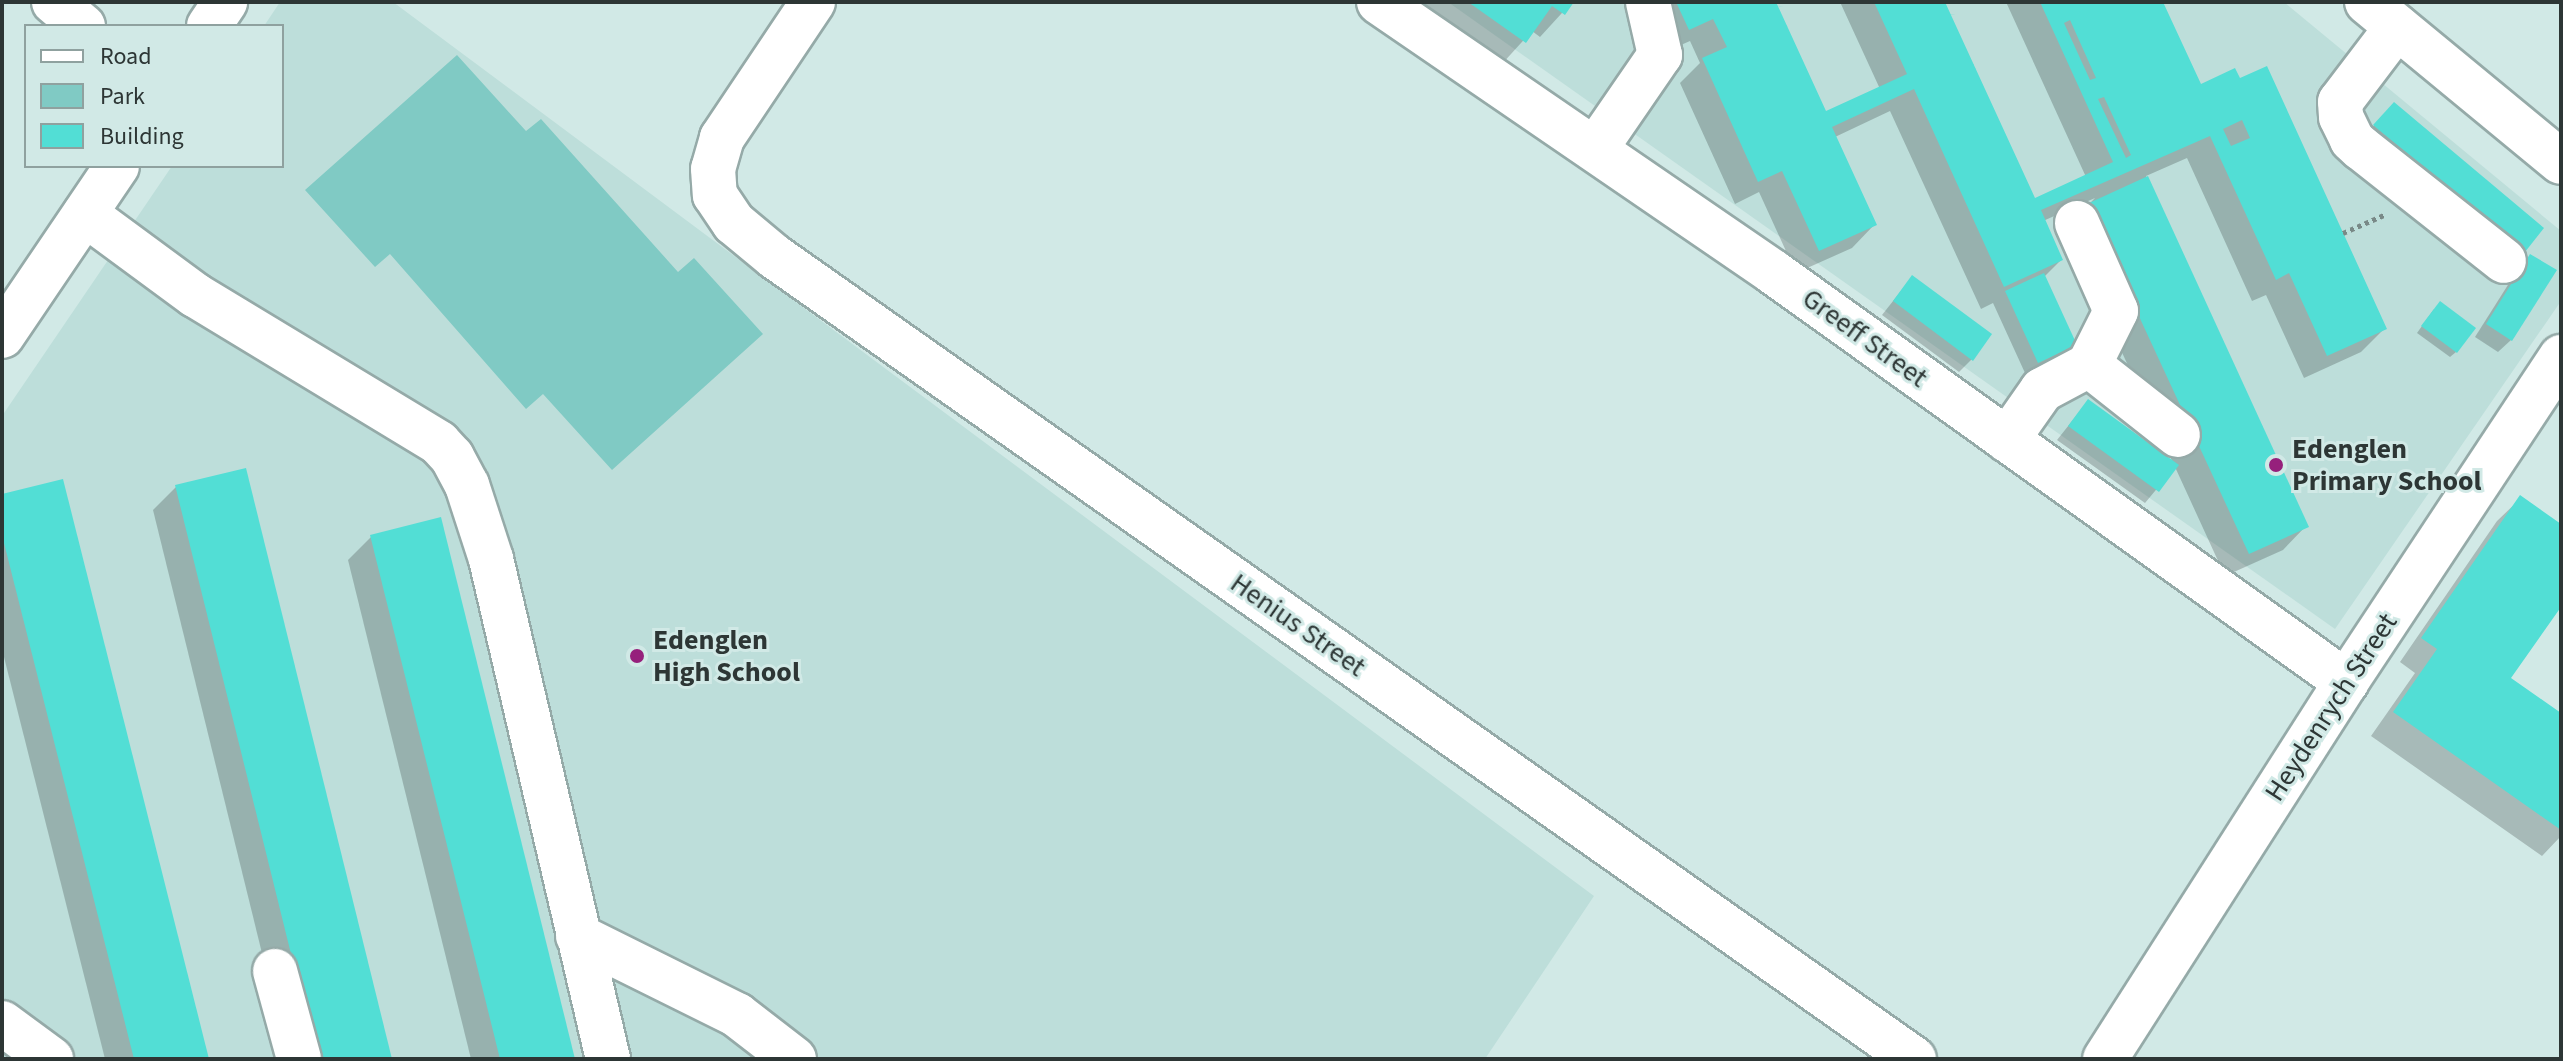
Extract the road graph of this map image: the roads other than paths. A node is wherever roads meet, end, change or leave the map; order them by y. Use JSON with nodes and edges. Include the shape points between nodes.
{"nodes":[{"id":1,"x":54,"y":2,"type":"edge"},
{"id":2,"x":225,"y":2,"type":"edge"},
{"id":3,"x":813,"y":2,"type":"edge"},
{"id":4,"x":1379,"y":2,"type":"edge"},
{"id":5,"x":1648,"y":2,"type":"edge"},
{"id":6,"x":2382,"y":14,"type":"edge"},
{"id":7,"x":81,"y":24,"type":"edge"},
{"id":8,"x":210,"y":24,"type":"edge"},
{"id":9,"x":1596,"y":148,"type":"junction"},
{"id":10,"x":2561,"y":162,"type":"edge"},
{"id":11,"x":116,"y":168,"type":"edge"},
{"id":12,"x":85,"y":214,"type":"junction"},
{"id":13,"x":2077,"y":223,"type":"dead end"},
{"id":14,"x":2504,"y":261,"type":"dead end"},
{"id":15,"x":2,"y":336,"type":"edge"},
{"id":16,"x":2561,"y":357,"type":"edge"},
{"id":17,"x":2089,"y":365,"type":"junction"},
{"id":18,"x":2178,"y":435,"type":"dead end"},
{"id":19,"x":2007,"y":440,"type":"junction"},
{"id":20,"x":2346,"y":682,"type":"junction"},
{"id":21,"x":578,"y":936,"type":"junction"},
{"id":22,"x":275,"y":971,"type":"dead end"},
{"id":23,"x":2,"y":1023,"type":"edge"},
{"id":24,"x":51,"y":1059,"type":"edge"},
{"id":25,"x":299,"y":1059,"type":"edge"},
{"id":26,"x":608,"y":1059,"type":"edge"},
{"id":27,"x":794,"y":1059,"type":"edge"},
{"id":28,"x":1914,"y":1059,"type":"edge"},
{"id":29,"x":2105,"y":1059,"type":"edge"}],
"edges":[{"from":1,"to":7,"type":"street"},
{"from":2,"to":8,"type":"street"},
{"from":3,"to":28,"type":"street","name":"Henius Street","via":[[722,138],[713,169],[715,195],[734,223],[775,257]]},
{"from":4,"to":9,"type":"street","name":"Greeff Street"},
{"from":5,"to":9,"type":"street","via":[[1660,55]]},
{"from":6,"to":10,"type":"street"},
{"from":6,"to":14,"type":"street","via":[[2340,102],[2352,140]]},
{"from":9,"to":19,"type":"street","name":"Greeff Street"},
{"from":11,"to":12,"type":"street"},
{"from":12,"to":15,"type":"street"},
{"from":12,"to":21,"type":"street","via":[[195,295],[439,443],[452,457],[467,485],[491,559]]},
{"from":13,"to":17,"type":"street","via":[[2116,311]]},
{"from":16,"to":20,"type":"street","name":"Heydenrych Street"},
{"from":17,"to":18,"type":"street"},
{"from":17,"to":19,"type":"street","via":[[2042,390]]},
{"from":19,"to":20,"type":"street","name":"Greeff Street"},
{"from":20,"to":29,"type":"street","name":"Heydenrych Street"},
{"from":21,"to":26,"type":"street"},
{"from":21,"to":27,"type":"street","via":[[737,1015]]},
{"from":22,"to":25,"type":"street"},
{"from":23,"to":24,"type":"street"}]}
